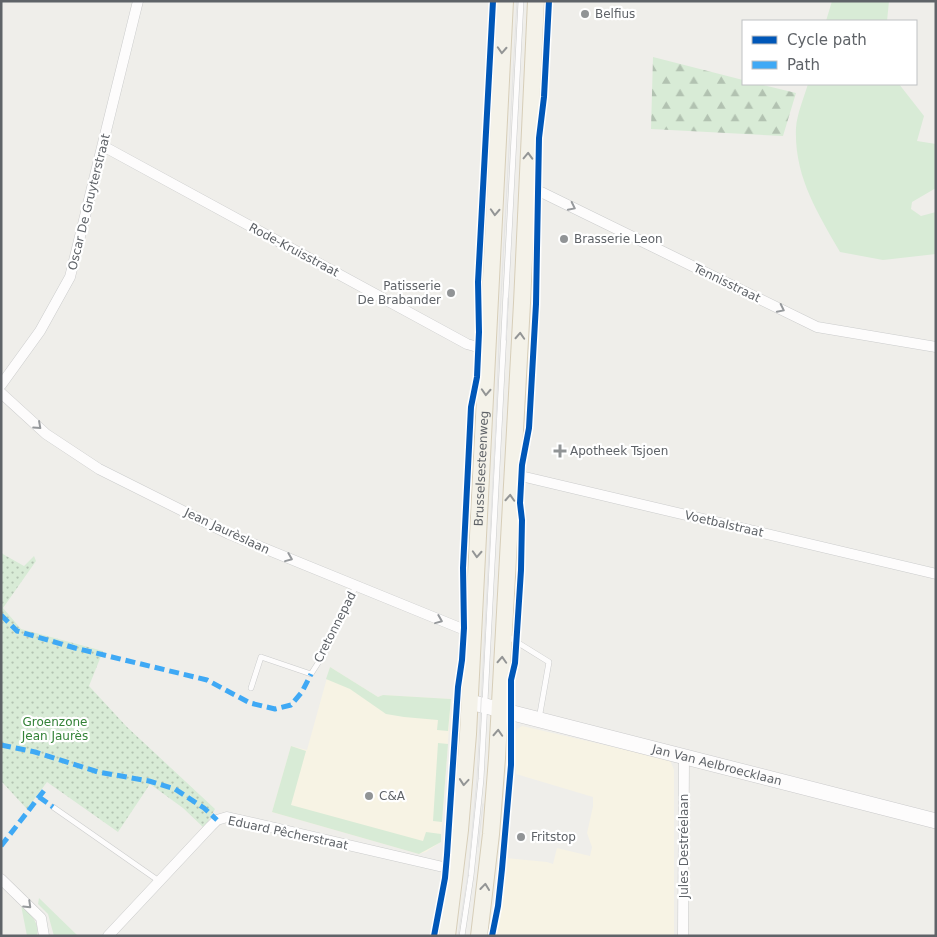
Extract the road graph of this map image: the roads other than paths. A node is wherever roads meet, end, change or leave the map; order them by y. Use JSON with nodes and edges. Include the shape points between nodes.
{"nodes":[{"id":1,"x":138,"y":1,"type":"edge"},
{"id":2,"x":505,"y":1,"type":"edge"},
{"id":3,"x":521,"y":1,"type":"edge"},
{"id":4,"x":536,"y":1,"type":"edge"},
{"id":5,"x":103,"y":146,"type":"junction"},
{"id":6,"x":527,"y":191,"type":"junction"},
{"id":7,"x":936,"y":347,"type":"edge"},
{"id":8,"x":488,"y":350,"type":"junction"},
{"id":9,"x":1,"y":385,"type":"edge"},
{"id":10,"x":1,"y":393,"type":"edge"},
{"id":11,"x":512,"y":476,"type":"junction"},
{"id":12,"x":936,"y":574,"type":"edge"},
{"id":13,"x":356,"y":586,"type":"junction"},
{"id":14,"x":474,"y":628,"type":"junction"},
{"id":15,"x":503,"y":634,"type":"junction"},
{"id":16,"x":251,"y":688,"type":"dead end"},
{"id":17,"x":485,"y":705,"type":"junction"},
{"id":18,"x":539,"y":719,"type":"junction"},
{"id":19,"x":684,"y":757,"type":"junction"},
{"id":20,"x":53,"y":807,"type":"dead end"},
{"id":21,"x":936,"y":821,"type":"edge"},
{"id":22,"x":456,"y":870,"type":"junction"},
{"id":23,"x":1,"y":879,"type":"edge"},
{"id":24,"x":160,"y":881,"type":"junction"},
{"id":25,"x":44,"y":936,"type":"edge"},
{"id":26,"x":108,"y":936,"type":"edge"},
{"id":27,"x":447,"y":936,"type":"edge"},
{"id":28,"x":462,"y":936,"type":"edge"},
{"id":29,"x":479,"y":936,"type":"edge"},
{"id":30,"x":683,"y":936,"type":"edge"}],
"edges":[{"from":1,"to":5,"type":"street","name":"Oscar De Gruyterstraat"},
{"from":2,"to":8,"type":"main road","name":"Brusselsesteenweg","one_way":true},
{"from":3,"to":17,"type":"lane"},
{"from":6,"to":4,"type":"main road","name":"Brusselsesteenweg","one_way":true},
{"from":5,"to":8,"type":"street","name":"Rode-Kruisstraat","via":[[467,344]]},
{"from":5,"to":9,"type":"street","name":"Oscar De Gruyterstraat","via":[[70,277],[40,331]]},
{"from":6,"to":7,"type":"street","name":"Tennisstraat","one_way":true,"via":[[541,192],[817,327]]},
{"from":11,"to":6,"type":"main road","name":"Brusselsesteenweg","one_way":true},
{"from":8,"to":14,"type":"main road","name":"Brusselsesteenweg","one_way":true},
{"from":10,"to":13,"type":"street","name":"Jean Jaurèslaan","one_way":true,"via":[[46,434],[99,469],[229,534]]},
{"from":11,"to":12,"type":"street","name":"Voetbalstraat"},
{"from":15,"to":11,"type":"main road","name":"Brusselsesteenweg","one_way":true},
{"from":13,"to":14,"type":"street","name":"Jean Jaurèslaan","one_way":true,"via":[[460,628]]},
{"from":13,"to":16,"type":"lane","name":"Cretonnepad","via":[[311,674],[261,657]]},
{"from":14,"to":17,"type":"main road","name":"Brusselsesteenweg"},
{"from":17,"to":15,"type":"main road","name":"Brusselsesteenweg","one_way":true},
{"from":15,"to":18,"type":"lane","via":[[549,662]]},
{"from":17,"to":18,"type":"street","name":"Jan Van Aelbroecklaan"},
{"from":17,"to":22,"type":"main road","name":"Brusselsesteenweg","one_way":true},
{"from":17,"to":28,"type":"lane","via":[[477,827]]},
{"from":29,"to":17,"type":"main road","name":"Brusselsesteenweg","one_way":true,"via":[[491,834]]},
{"from":18,"to":19,"type":"street","name":"Jan Van Aelbroecklaan"},
{"from":19,"to":21,"type":"street","name":"Jan Van Aelbroecklaan"},
{"from":19,"to":30,"type":"street","name":"Jules Destréelaan"},
{"from":20,"to":24,"type":"lane"},
{"from":22,"to":24,"type":"street","name":"Eduard Pêcherstraat","via":[[227,817],[217,820]]},
{"from":22,"to":27,"type":"main road","name":"Brusselsesteenweg"},
{"from":23,"to":25,"type":"street","one_way":true,"via":[[42,918]]},
{"from":24,"to":26,"type":"street","name":"Eduard Pêcherstraat"}]}
